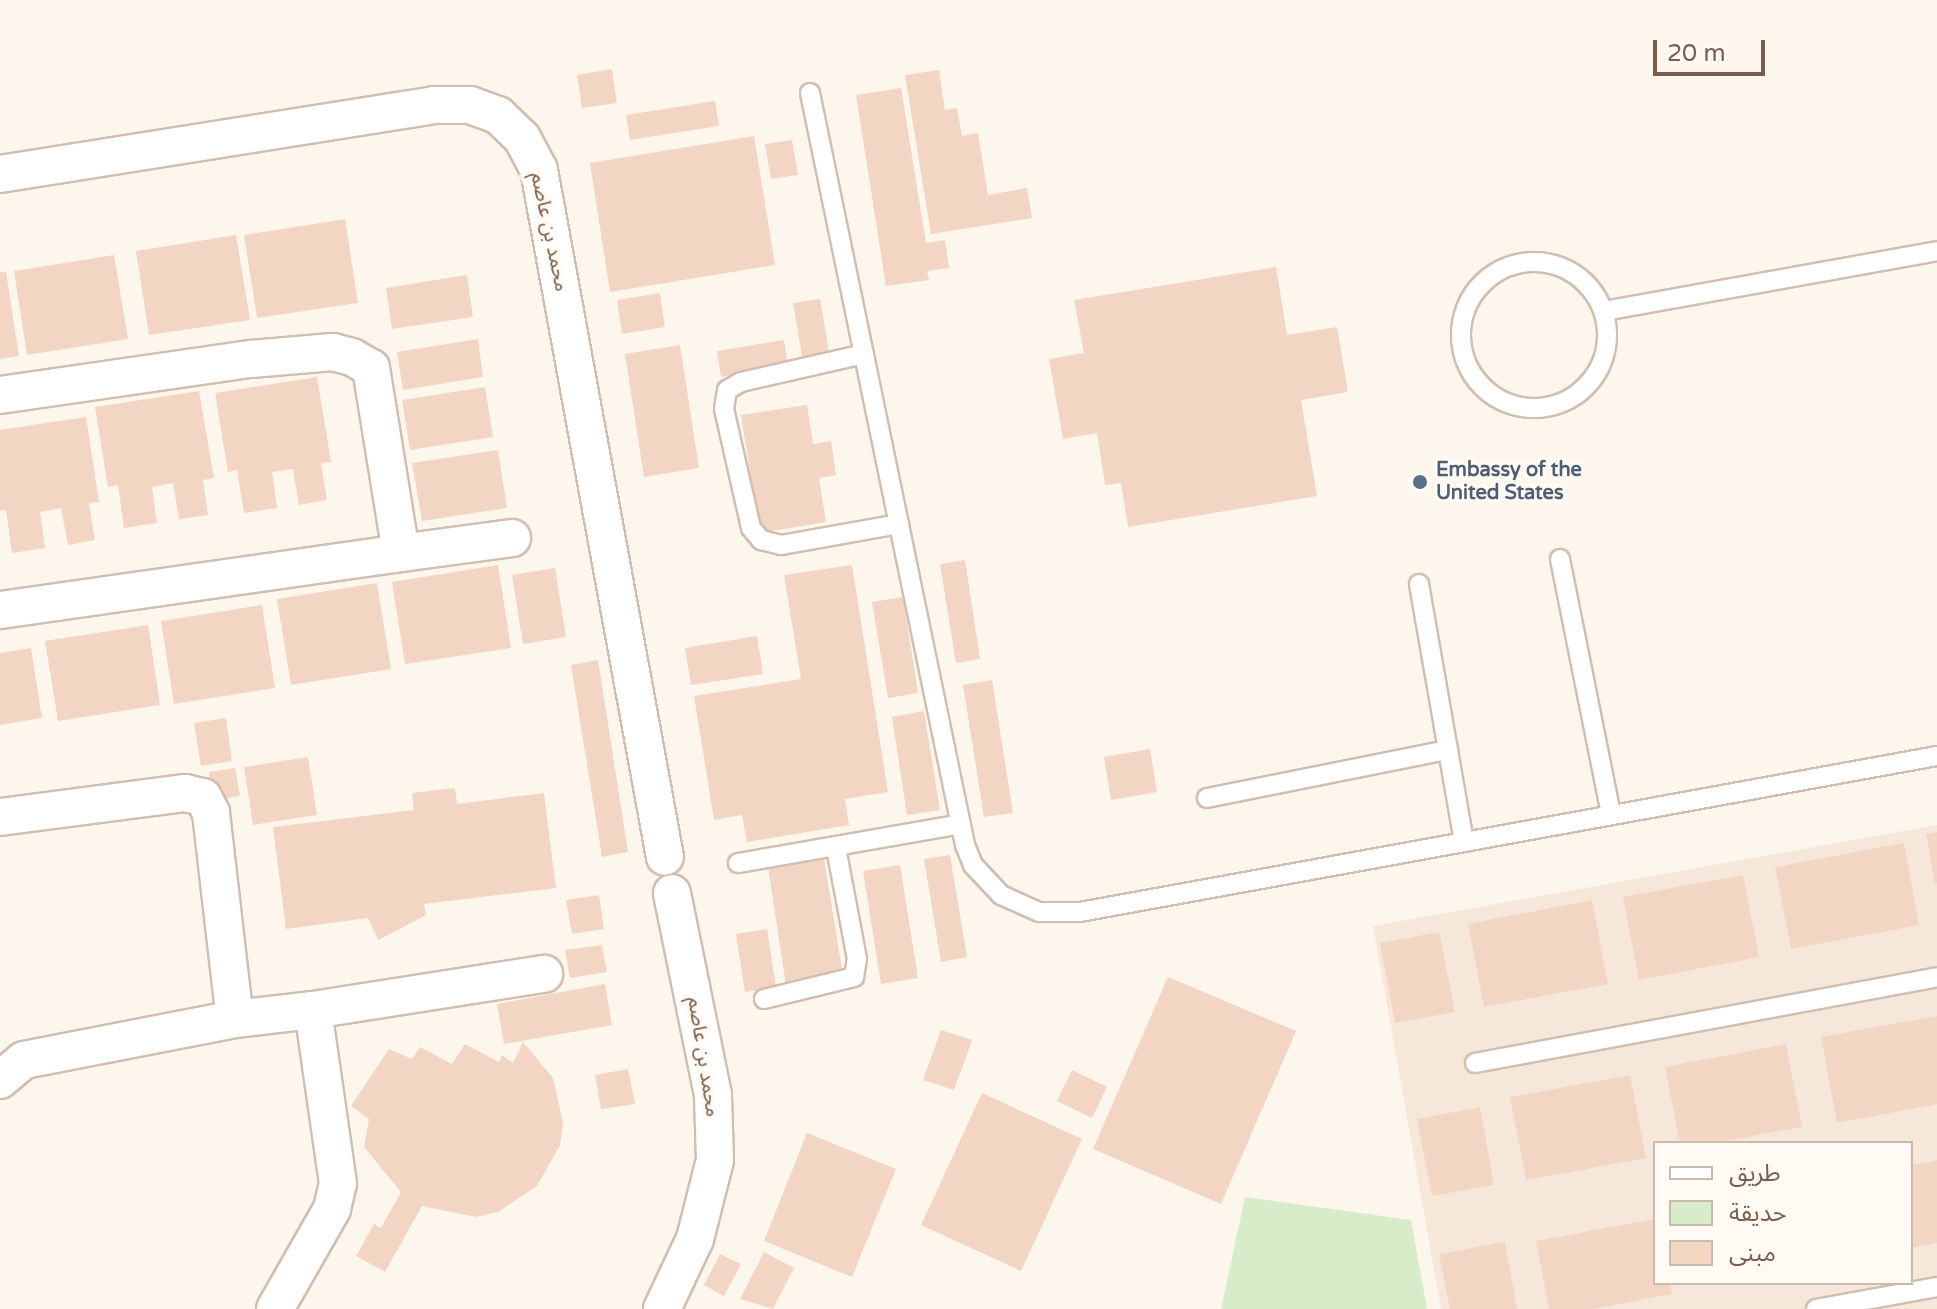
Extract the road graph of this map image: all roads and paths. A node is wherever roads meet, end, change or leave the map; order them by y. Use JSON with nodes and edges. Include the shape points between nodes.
{"nodes":[{"id":1,"x":810,"y":93,"type":"dead end"},
{"id":2,"x":0,"y":174,"type":"edge"},
{"id":3,"x":1937,"y":251,"type":"edge"},
{"id":4,"x":1604,"y":311,"type":"junction"},
{"id":5,"x":864,"y":354,"type":"junction"},
{"id":6,"x":0,"y":395,"type":"edge"},
{"id":7,"x":899,"y":524,"type":"junction"},
{"id":8,"x":512,"y":538,"type":"dead end"},
{"id":9,"x":401,"y":553,"type":"junction"},
{"id":10,"x":1560,"y":559,"type":"dead end"},
{"id":11,"x":1419,"y":584,"type":"dead end"},
{"id":12,"x":0,"y":610,"type":"edge"},
{"id":13,"x":1448,"y":750,"type":"junction"},
{"id":14,"x":1937,"y":756,"type":"edge"},
{"id":15,"x":1207,"y":798,"type":"dead end"},
{"id":16,"x":1611,"y":815,"type":"junction"},
{"id":17,"x":0,"y":817,"type":"edge"},
{"id":18,"x":961,"y":824,"type":"junction"},
{"id":19,"x":1464,"y":842,"type":"junction"},
{"id":20,"x":836,"y":848,"type":"junction"},
{"id":21,"x":665,"y":857,"type":"dead end"},
{"id":22,"x":738,"y":863,"type":"dead end"},
{"id":23,"x":672,"y":893,"type":"dead end"},
{"id":24,"x":544,"y":974,"type":"dead end"},
{"id":25,"x":1937,"y":977,"type":"edge"},
{"id":26,"x":764,"y":999,"type":"dead end"},
{"id":27,"x":313,"y":1010,"type":"junction"},
{"id":28,"x":235,"y":1019,"type":"junction"},
{"id":29,"x":1475,"y":1063,"type":"dead end"},
{"id":30,"x":0,"y":1080,"type":"edge"},
{"id":31,"x":1937,"y":1287,"type":"edge"},
{"id":32,"x":275,"y":1309,"type":"edge"},
{"id":33,"x":662,"y":1309,"type":"edge"},
{"id":34,"x":1816,"y":1309,"type":"edge"}],
"edges":[{"from":1,"to":5,"type":"lane"},
{"from":2,"to":21,"type":"street","name":"محمد بن عاصم","via":[[434,105],[470,105],[498,115],[522,138],[539,170]]},
{"from":3,"to":4,"type":"lane"},
{"from":4,"to":4,"type":"lane","via":[[1592,290],[1563,269],[1528,262],[1504,268],[1469,300],[1461,323],[1461,347],[1484,389],[1528,408],[1552,406],[1592,380],[1608,335]]},
{"from":5,"to":7,"type":"lane"},
{"from":5,"to":7,"type":"lane","via":[[741,382],[727,390],[724,409],[751,528],[761,540],[781,545]]},
{"from":6,"to":9,"type":"street","via":[[251,359],[333,352],[352,357],[371,368]]},
{"from":7,"to":18,"type":"lane"},
{"from":8,"to":9,"type":"street"},
{"from":9,"to":12,"type":"street"},
{"from":10,"to":16,"type":"lane"},
{"from":11,"to":13,"type":"lane"},
{"from":13,"to":15,"type":"lane"},
{"from":13,"to":19,"type":"lane"},
{"from":14,"to":16,"type":"lane"},
{"from":16,"to":19,"type":"lane"},
{"from":17,"to":28,"type":"street","via":[[185,793],[203,797],[211,813]]},
{"from":18,"to":19,"type":"lane","via":[[973,865],[985,882],[1019,906],[1060,914]]},
{"from":18,"to":20,"type":"lane"},
{"from":20,"to":22,"type":"lane"},
{"from":20,"to":26,"type":"lane","via":[[857,959],[854,977]]},
{"from":23,"to":33,"type":"street","name":"محمد بن عاصم","via":[[713,1095],[715,1160],[695,1239]]},
{"from":24,"to":27,"type":"street"},
{"from":25,"to":29,"type":"lane"},
{"from":27,"to":28,"type":"street"},
{"from":27,"to":32,"type":"street","via":[[338,1183],[332,1209]]},
{"from":28,"to":30,"type":"street","via":[[24,1060]]},
{"from":31,"to":34,"type":"lane"}]}
